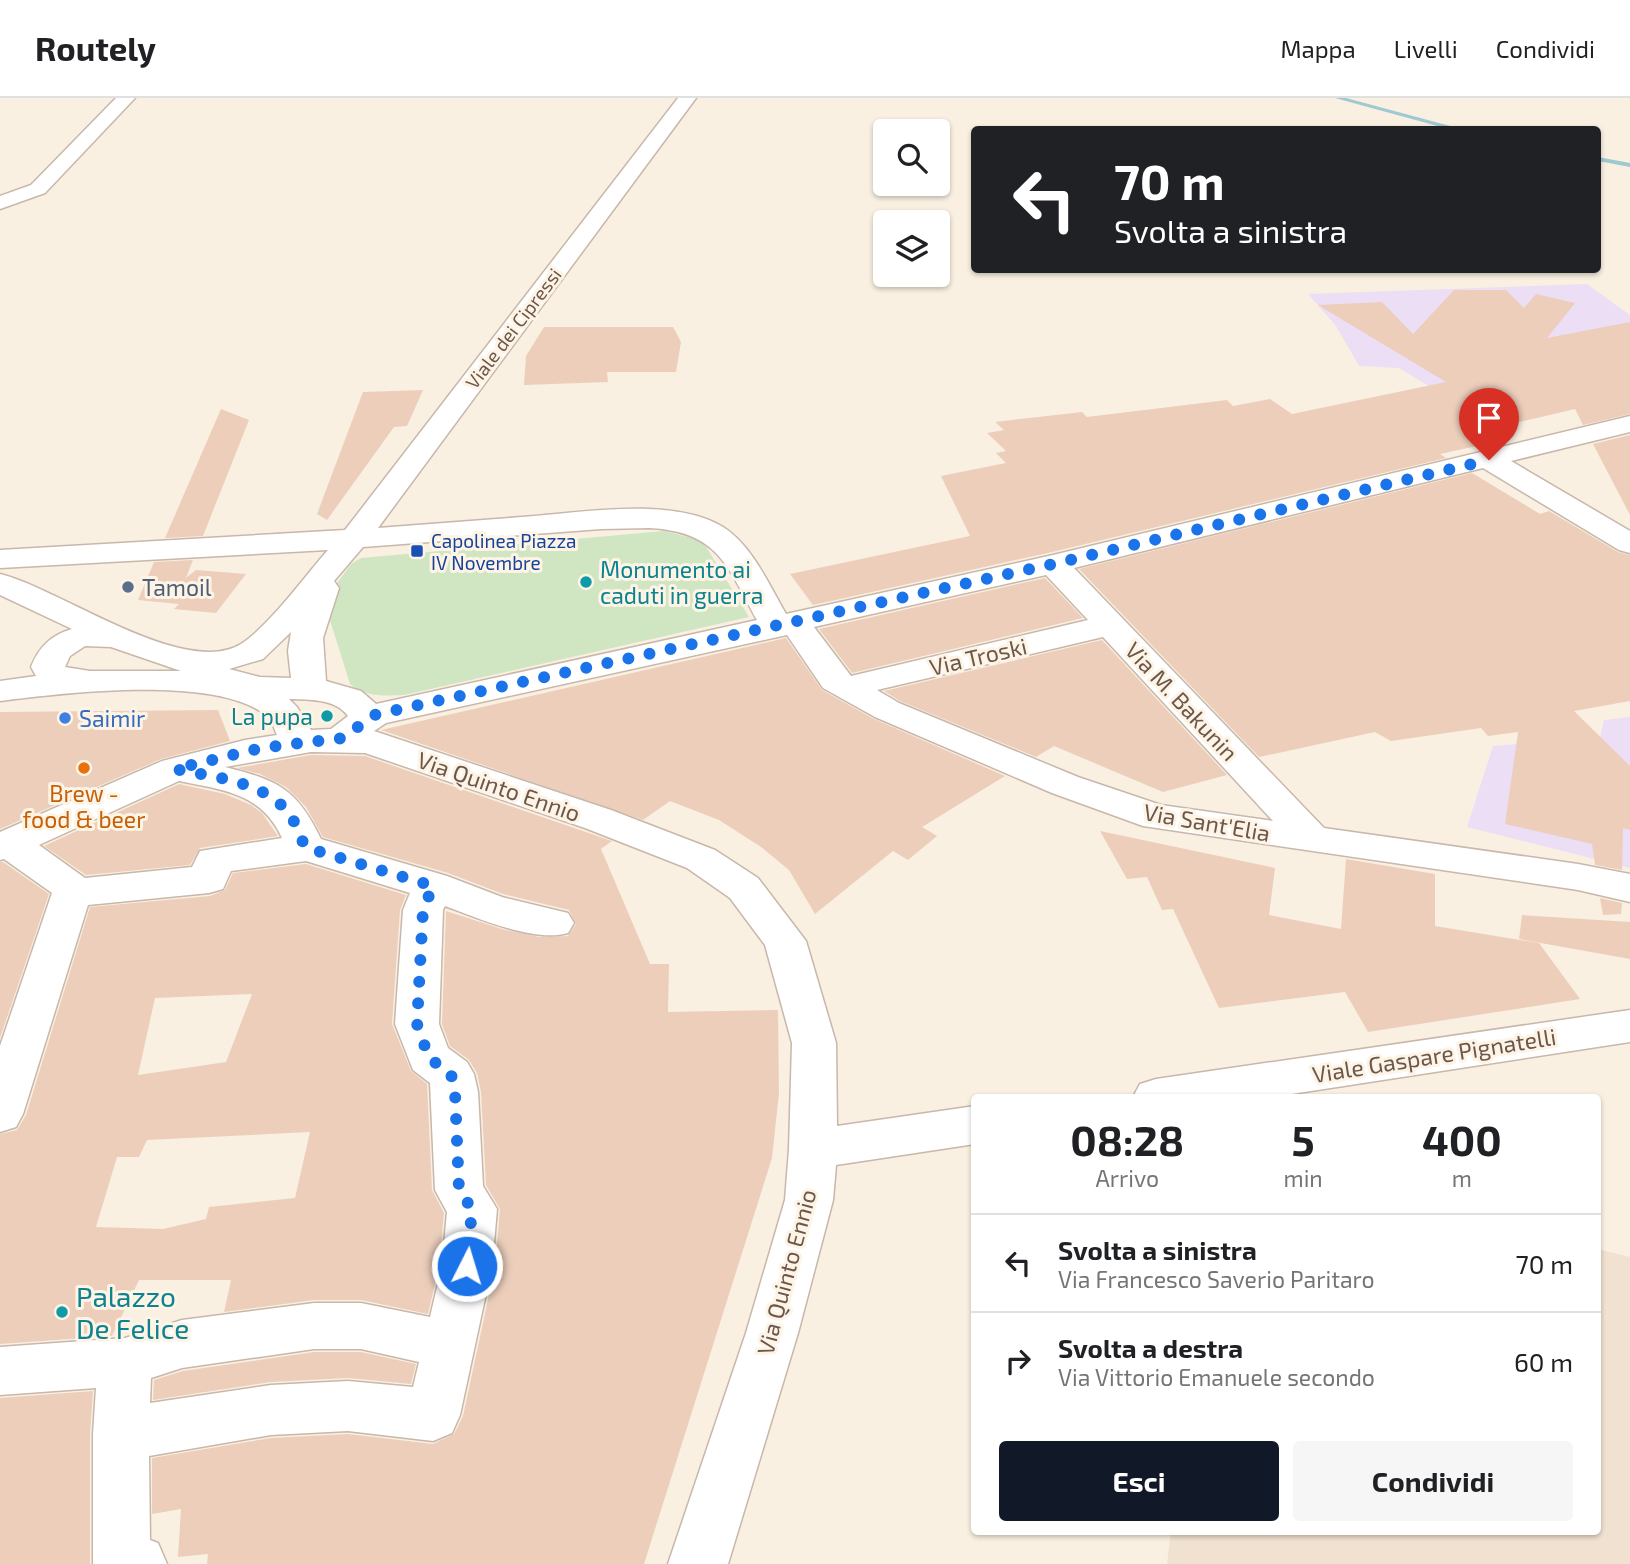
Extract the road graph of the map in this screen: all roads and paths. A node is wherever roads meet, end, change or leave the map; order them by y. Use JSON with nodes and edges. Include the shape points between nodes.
{"nodes":[{"id":1,"x":126,"y":98,"type":"edge"},
{"id":2,"x":687,"y":98,"type":"edge"},
{"id":3,"x":0,"y":203,"type":"edge"},
{"id":4,"x":1630,"y":424,"type":"edge"},
{"id":5,"x":1489,"y":460,"type":"junction"},
{"id":6,"x":1630,"y":544,"type":"edge"},
{"id":7,"x":346,"y":548,"type":"junction"},
{"id":8,"x":0,"y":559,"type":"edge"},
{"id":9,"x":1053,"y":564,"type":"junction"},
{"id":10,"x":14,"y":589,"type":"edge"},
{"id":11,"x":786,"y":625,"type":"junction"},
{"id":12,"x":1110,"y":625,"type":"junction"},
{"id":13,"x":63,"y":630,"type":"junction"},
{"id":14,"x":176,"y":658,"type":"junction"},
{"id":15,"x":0,"y":669,"type":"edge"},
{"id":16,"x":99,"y":680,"type":"junction"},
{"id":17,"x":847,"y":687,"type":"junction"},
{"id":18,"x":0,"y":691,"type":"edge"},
{"id":19,"x":311,"y":691,"type":"junction"},
{"id":20,"x":366,"y":733,"type":"junction"},
{"id":21,"x":319,"y":741,"type":"junction"},
{"id":22,"x":175,"y":769,"type":"junction"},
{"id":23,"x":1311,"y":838,"type":"junction"},
{"id":24,"x":5,"y":845,"type":"edge"},
{"id":25,"x":307,"y":848,"type":"junction"},
{"id":26,"x":433,"y":886,"type":"junction"},
{"id":27,"x":1630,"y":888,"type":"edge"},
{"id":28,"x":72,"y":893,"type":"junction"},
{"id":29,"x":552,"y":923,"type":"dead end"},
{"id":30,"x":1630,"y":1026,"type":"edge"},
{"id":31,"x":1176,"y":1094,"type":"edge"},
{"id":32,"x":0,"y":1114,"type":"edge"},
{"id":33,"x":971,"y":1126,"type":"edge"},
{"id":34,"x":813,"y":1149,"type":"junction"},
{"id":35,"x":450,"y":1345,"type":"junction"},
{"id":36,"x":125,"y":1362,"type":"junction"},
{"id":37,"x":0,"y":1371,"type":"edge"},
{"id":38,"x":121,"y":1434,"type":"junction"},
{"id":39,"x":137,"y":1564,"type":"edge"},
{"id":40,"x":698,"y":1564,"type":"edge"}],
"edges":[{"from":1,"to":3,"type":"street","via":[[37,189]]},
{"from":2,"to":7,"type":"street","name":"Viale dei Cipressi"},
{"from":4,"to":5,"type":"street","name":"Via Quinto Ennio"},
{"from":5,"to":6,"type":"street"},
{"from":5,"to":9,"type":"street","name":"Via Quinto Ennio"},
{"from":7,"to":8,"type":"street","name":"Via Sant'Elia"},
{"from":7,"to":11,"type":"street","name":"Via Sant'Elia","via":[[601,520],[677,522],[701,528],[725,544]]},
{"from":7,"to":14,"type":"street","via":[[251,652],[213,663]]},
{"from":7,"to":19,"type":"street","via":[[316,602],[304,642]]},
{"from":9,"to":11,"type":"street","name":"Via Quinto Ennio"},
{"from":9,"to":12,"type":"street","name":"Via M. Bakunin"},
{"from":10,"to":13,"type":"street"},
{"from":11,"to":17,"type":"street","name":"Via Sant'Elia","via":[[835,681]]},
{"from":11,"to":20,"type":"street","name":"Via Quinto Ennio","via":[[374,715]]},
{"from":12,"to":17,"type":"street","name":"Via Troski"},
{"from":12,"to":23,"type":"street","name":"Via M. Bakunin"},
{"from":13,"to":14,"type":"street","via":[[77,637],[115,637]]},
{"from":13,"to":15,"type":"street","via":[[40,656]]},
{"from":13,"to":16,"type":"street","via":[[48,667],[52,675]]},
{"from":14,"to":19,"type":"street","via":[[237,683]]},
{"from":16,"to":18,"type":"street"},
{"from":16,"to":21,"type":"street","via":[[188,681],[255,696],[283,711],[297,737]]},
{"from":17,"to":23,"type":"street","name":"Via Sant'Elia","via":[[887,710],[1065,785],[1156,817]]},
{"from":19,"to":20,"type":"street","via":[[352,699],[366,716]]},
{"from":20,"to":21,"type":"street","name":"Via Quinto Ennio"},
{"from":20,"to":34,"type":"street","name":"Via Quinto Ennio","via":[[701,859],[744,888],[785,941],[814,1043]]},
{"from":21,"to":22,"type":"street","name":"Via Quinto Ennio","via":[[245,751]]},
{"from":22,"to":24,"type":"street","name":"Via Quinto Ennio"},
{"from":22,"to":25,"type":"street","via":[[265,792],[292,816]]},
{"from":23,"to":27,"type":"street","name":"Via Sant'Elia"},
{"from":24,"to":28,"type":"street","via":[[69,884]]},
{"from":25,"to":26,"type":"street"},
{"from":25,"to":28,"type":"street","via":[[214,860],[209,878]]},
{"from":26,"to":29,"type":"street","via":[[493,909]]},
{"from":26,"to":35,"type":"street","via":[[423,910],[417,1024],[429,1058],[451,1074],[459,1190],[472,1209],[467,1266]]},
{"from":28,"to":32,"type":"street"},
{"from":30,"to":31,"type":"street","name":"Viale Gaspare Pignatelli"},
{"from":33,"to":34,"type":"street"},
{"from":34,"to":40,"type":"street","name":"Via Quinto Ennio","via":[[805,1213],[772,1333]]},
{"from":35,"to":36,"type":"street","via":[[361,1326],[314,1326],[182,1344]]},
{"from":35,"to":38,"type":"street","via":[[433,1415],[348,1406],[271,1410]]},
{"from":36,"to":37,"type":"street"},
{"from":36,"to":38,"type":"street"},
{"from":38,"to":39,"type":"street","via":[[121,1561]]}]}
